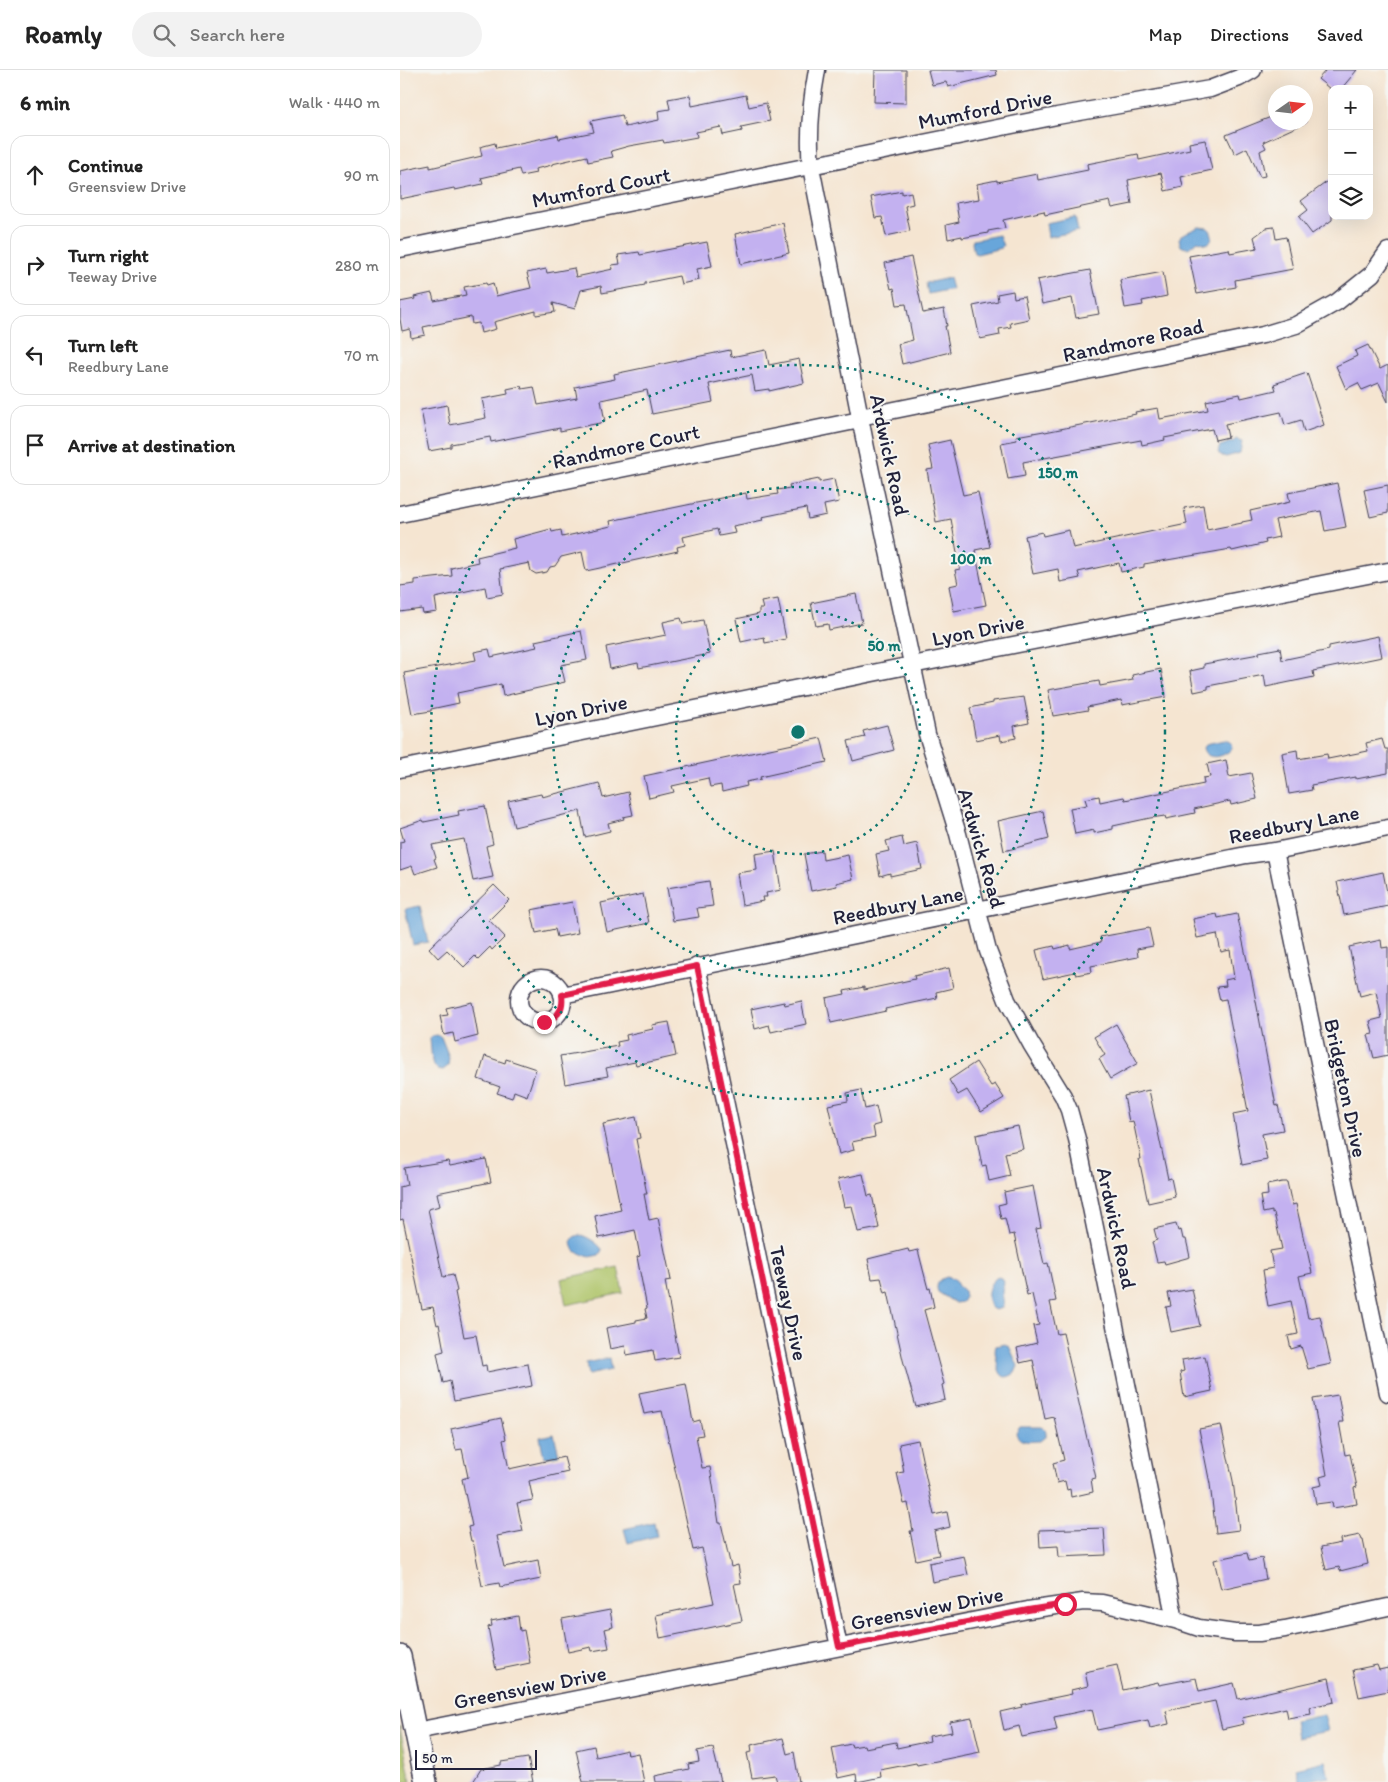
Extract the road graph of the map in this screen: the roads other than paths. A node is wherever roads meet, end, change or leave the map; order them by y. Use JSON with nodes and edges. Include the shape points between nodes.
{"nodes":[{"id":1,"x":817,"y":70,"type":"edge"},
{"id":2,"x":1254,"y":70,"type":"edge"},
{"id":3,"x":811,"y":167,"type":"junction"},
{"id":4,"x":400,"y":249,"type":"edge"},
{"id":5,"x":1388,"y":251,"type":"edge"},
{"id":6,"x":860,"y":418,"type":"junction"},
{"id":7,"x":400,"y":514,"type":"edge"},
{"id":8,"x":1388,"y":571,"type":"edge"},
{"id":9,"x":912,"y":665,"type":"junction"},
{"id":10,"x":400,"y":769,"type":"edge"},
{"id":11,"x":1388,"y":828,"type":"edge"},
{"id":12,"x":1275,"y":851,"type":"junction"},
{"id":13,"x":978,"y":911,"type":"junction"},
{"id":14,"x":697,"y":966,"type":"junction"},
{"id":15,"x":562,"y":995,"type":"dead end"},
{"id":16,"x":1388,"y":1393,"type":"edge"},
{"id":17,"x":1388,"y":1607,"type":"edge"},
{"id":18,"x":1175,"y":1620,"type":"junction"},
{"id":19,"x":839,"y":1647,"type":"junction"},
{"id":20,"x":400,"y":1656,"type":"edge"},
{"id":21,"x":416,"y":1731,"type":"junction"},
{"id":22,"x":426,"y":1782,"type":"edge"}],
"edges":[{"from":1,"to":3,"type":"street","name":"Ardwick Road","via":[[809,140]]},
{"from":2,"to":3,"type":"street","name":"Mumford Drive","via":[[1210,89],[1057,116]]},
{"from":3,"to":4,"type":"street","name":"Mumford Court"},
{"from":3,"to":6,"type":"street","name":"Ardwick Road"},
{"from":5,"to":6,"type":"street","name":"Randmore Road","via":[[1372,274],[1344,297],[1296,325],[1263,335]]},
{"from":6,"to":7,"type":"street","name":"Randmore Court"},
{"from":6,"to":9,"type":"street","name":"Ardwick Road"},
{"from":8,"to":9,"type":"street","name":"Lyon Drive"},
{"from":9,"to":10,"type":"street","name":"Lyon Drive"},
{"from":9,"to":13,"type":"street","name":"Ardwick Road","via":[[927,734]]},
{"from":11,"to":12,"type":"street","name":"Reedbury Lane"},
{"from":12,"to":13,"type":"street","name":"Reedbury Lane"},
{"from":12,"to":16,"type":"street","name":"Bridgeton Drive"},
{"from":13,"to":14,"type":"street","name":"Reedbury Lane"},
{"from":13,"to":18,"type":"street","name":"Ardwick Road","via":[[988,951],[1007,1000],[1069,1110]]},
{"from":14,"to":15,"type":"street","name":"Reedbury Lane"},
{"from":14,"to":19,"type":"street","name":"Teeway Drive"},
{"from":17,"to":18,"type":"street","name":"Greensview Drive","via":[[1259,1633],[1198,1628]]},
{"from":18,"to":19,"type":"street","name":"Greensview Drive","via":[[1102,1603],[1083,1602]]},
{"from":19,"to":21,"type":"street","name":"Greensview Drive"},
{"from":20,"to":21,"type":"main road"},
{"from":21,"to":22,"type":"main road"}]}
